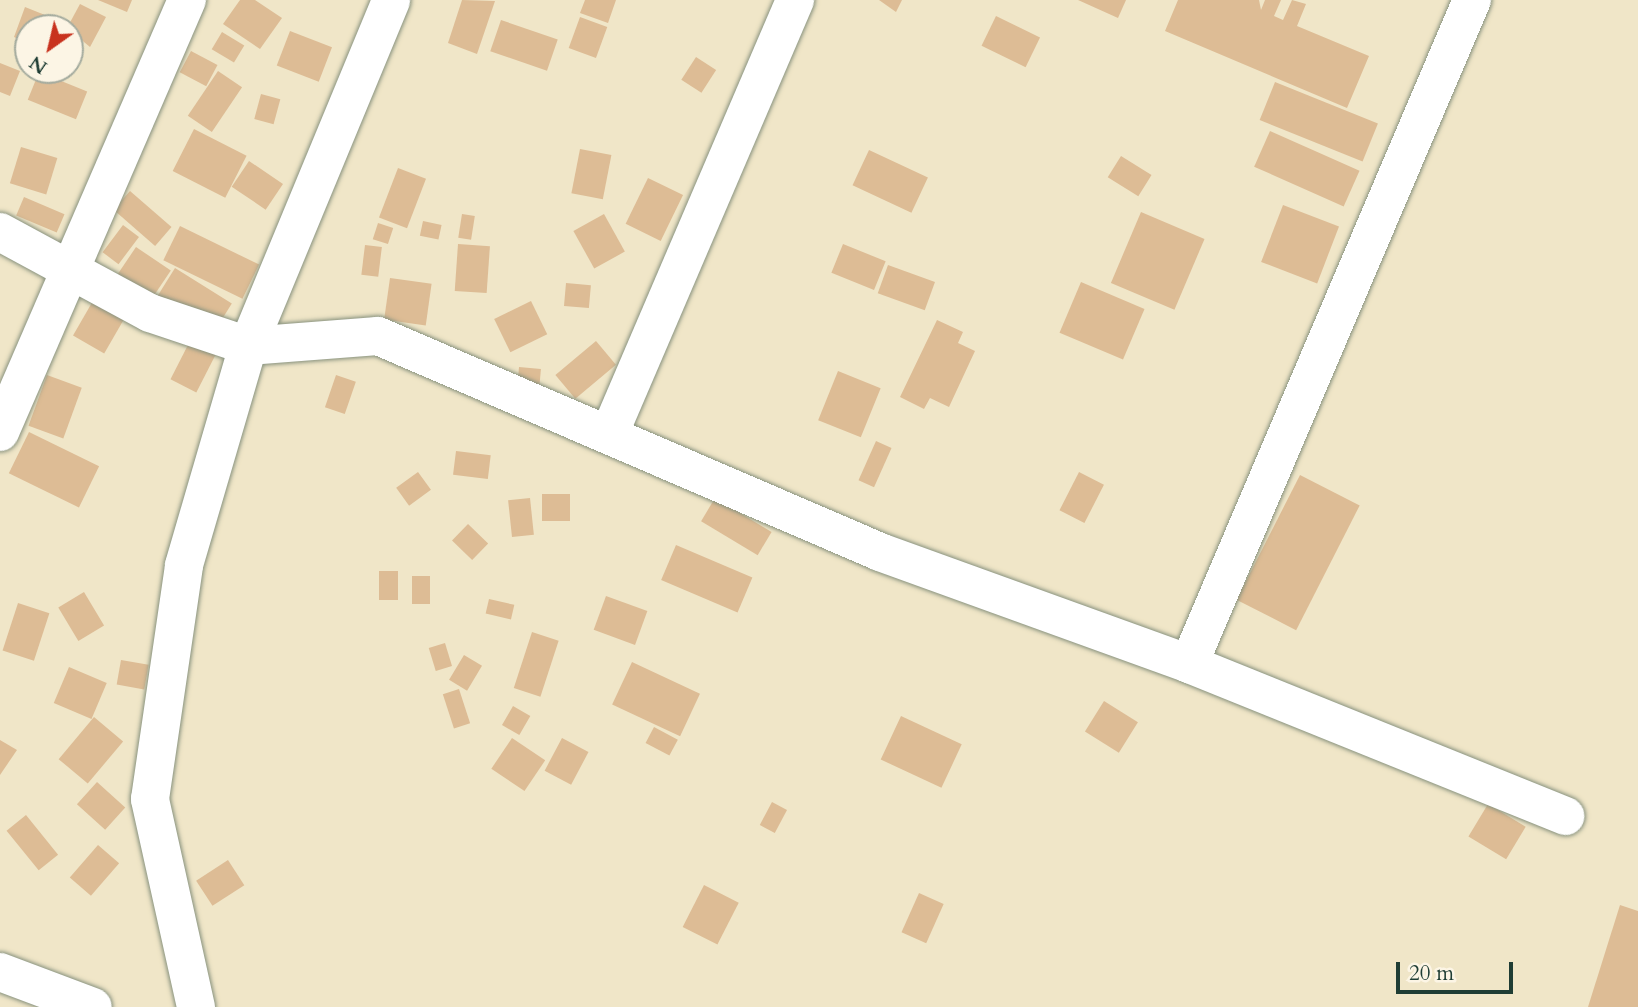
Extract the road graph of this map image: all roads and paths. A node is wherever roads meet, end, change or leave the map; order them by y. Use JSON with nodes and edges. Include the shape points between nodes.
{"nodes":[{"id":1,"x":187,"y":0,"type":"edge"},
{"id":2,"x":391,"y":0,"type":"edge"},
{"id":3,"x":794,"y":0,"type":"edge"},
{"id":4,"x":1472,"y":0,"type":"edge"},
{"id":5,"x":0,"y":232,"type":"edge"},
{"id":6,"x":72,"y":267,"type":"junction"},
{"id":7,"x":248,"y":346,"type":"junction"},
{"id":8,"x":0,"y":432,"type":"edge"},
{"id":9,"x":610,"y":432,"type":"junction"},
{"id":10,"x":1189,"y":663,"type":"junction"},
{"id":11,"x":1565,"y":816,"type":"dead end"},
{"id":12,"x":0,"y":972,"type":"edge"},
{"id":13,"x":93,"y":1007,"type":"edge"},
{"id":14,"x":196,"y":1007,"type":"edge"}],
"edges":[{"from":1,"to":6,"type":"street"},
{"from":2,"to":7,"type":"street"},
{"from":3,"to":9,"type":"street"},
{"from":4,"to":10,"type":"street"},
{"from":5,"to":6,"type":"street"},
{"from":6,"to":7,"type":"street","via":[[150,313]]},
{"from":6,"to":8,"type":"street"},
{"from":7,"to":9,"type":"street","via":[[378,336]]},
{"from":7,"to":14,"type":"street","via":[[184,565],[150,799]]},
{"from":9,"to":10,"type":"street","via":[[880,552]]},
{"from":10,"to":11,"type":"street"},
{"from":12,"to":13,"type":"street"}]}
